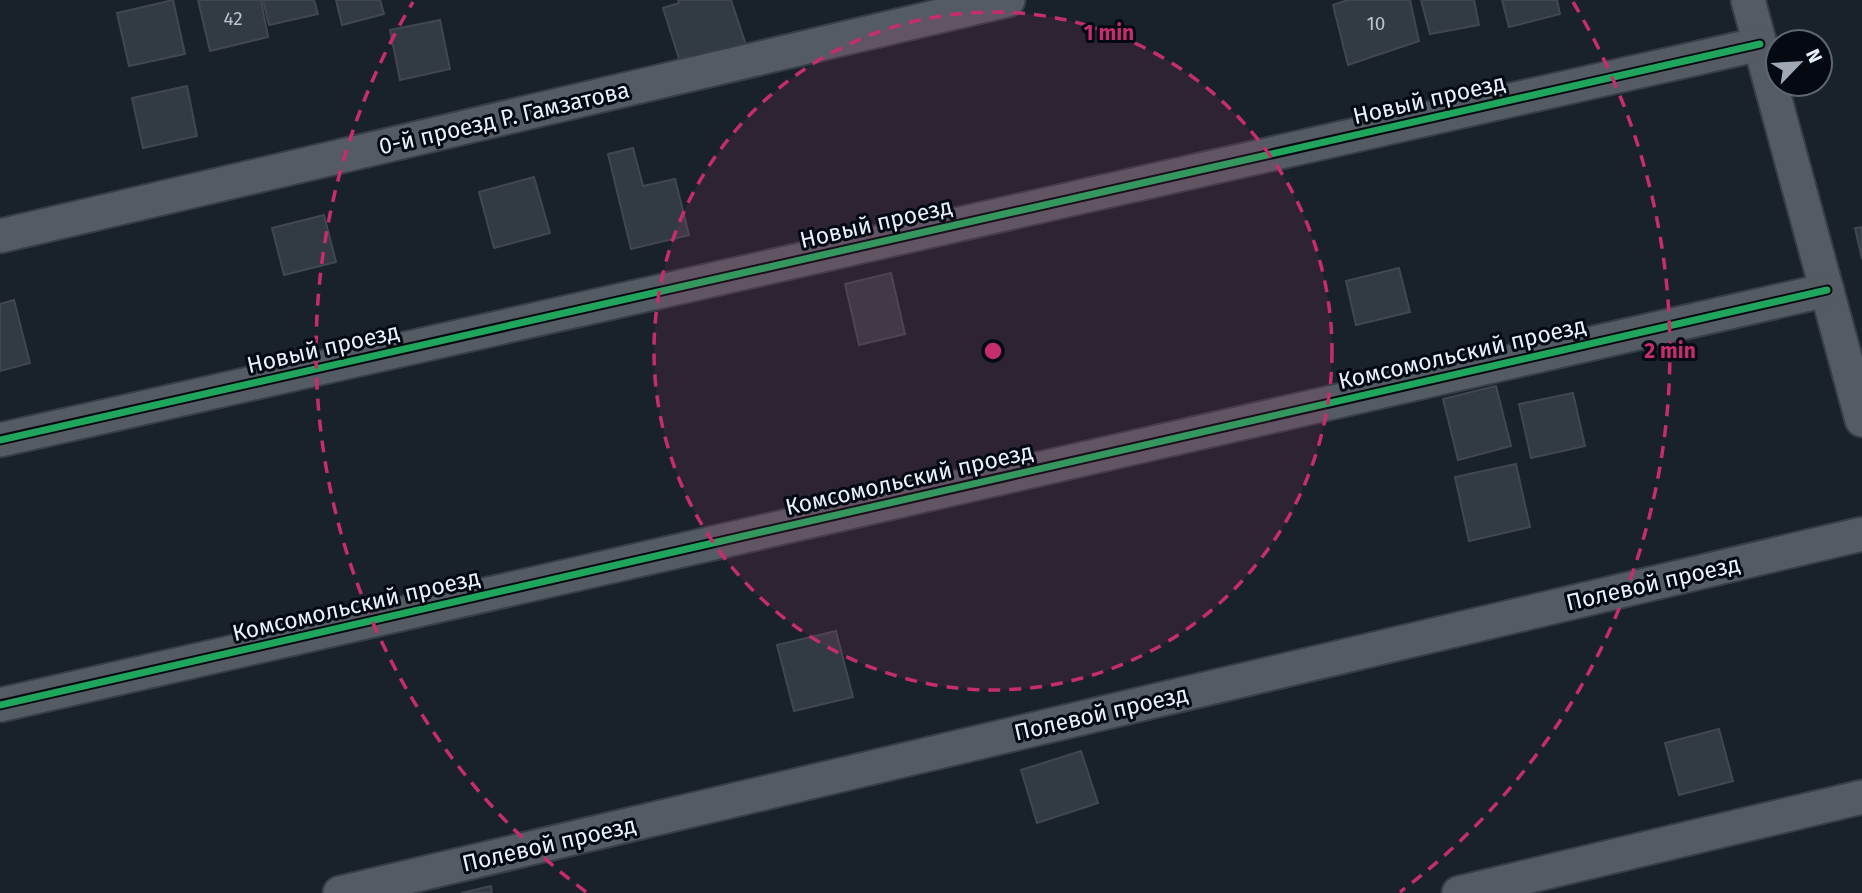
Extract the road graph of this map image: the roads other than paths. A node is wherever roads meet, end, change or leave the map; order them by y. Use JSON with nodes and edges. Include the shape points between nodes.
{"nodes":[{"id":1,"x":1008,"y":0,"type":"edge"},
{"id":2,"x":1748,"y":0,"type":"edge"},
{"id":3,"x":1760,"y":44,"type":"junction"},
{"id":4,"x":0,"y":236,"type":"edge"},
{"id":5,"x":1827,"y":290,"type":"junction"},
{"id":6,"x":1862,"y":420,"type":"edge"},
{"id":7,"x":0,"y":440,"type":"edge"},
{"id":8,"x":1862,"y":534,"type":"edge"},
{"id":9,"x":0,"y":705,"type":"edge"},
{"id":10,"x":1862,"y":797,"type":"edge"},
{"id":11,"x":340,"y":893,"type":"edge"},
{"id":12,"x":1459,"y":893,"type":"edge"}],
"edges":[{"from":1,"to":4,"type":"street","name":"0-й проезд Р. Гамзатова"},
{"from":2,"to":3,"type":"street"},
{"from":3,"to":5,"type":"street"},
{"from":3,"to":7,"type":"street","name":"Новый проезд"},
{"from":5,"to":6,"type":"street"},
{"from":5,"to":9,"type":"street","name":"Комсомольский проезд"},
{"from":8,"to":11,"type":"street","name":"Полевой проезд"},
{"from":10,"to":12,"type":"street"}]}
